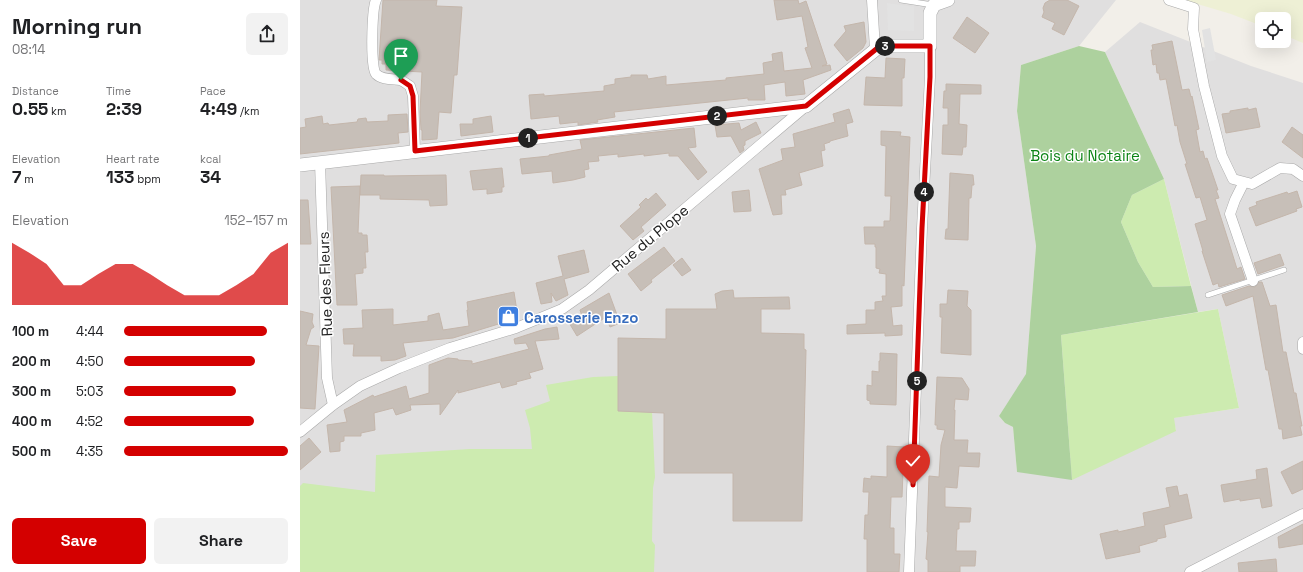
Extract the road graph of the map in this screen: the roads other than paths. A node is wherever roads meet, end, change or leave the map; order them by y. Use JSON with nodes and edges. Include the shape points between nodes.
{"nodes":[{"id":1,"x":376,"y":0,"type":"edge"},
{"id":2,"x":872,"y":0,"type":"edge"},
{"id":3,"x":901,"y":0,"type":"edge"},
{"id":4,"x":948,"y":0,"type":"edge"},
{"id":5,"x":1169,"y":0,"type":"edge"},
{"id":6,"x":934,"y":5,"type":"junction"},
{"id":7,"x":930,"y":46,"type":"junction"},
{"id":8,"x":875,"y":49,"type":"junction"},
{"id":9,"x":806,"y":106,"type":"junction"},
{"id":10,"x":415,"y":151,"type":"junction"},
{"id":11,"x":320,"y":162,"type":"junction"},
{"id":12,"x":300,"y":165,"type":"edge"},
{"id":13,"x":1303,"y":176,"type":"edge"},
{"id":14,"x":1244,"y":182,"type":"junction"},
{"id":15,"x":1284,"y":270,"type":"dead end"},
{"id":16,"x":1253,"y":281,"type":"junction"},
{"id":17,"x":1208,"y":295,"type":"dead end"},
{"id":18,"x":1303,"y":342,"type":"edge"},
{"id":19,"x":1303,"y":350,"type":"edge"},
{"id":20,"x":333,"y":405,"type":"junction"},
{"id":21,"x":300,"y":432,"type":"edge"},
{"id":22,"x":1303,"y":514,"type":"edge"},
{"id":23,"x":909,"y":572,"type":"edge"},
{"id":24,"x":1190,"y":572,"type":"edge"}],
"edges":[{"from":1,"to":10,"type":"street","via":[[373,66],[379,76],[389,80],[401,80],[410,86],[413,96]]},
{"from":2,"to":8,"type":"street"},
{"from":3,"to":6,"type":"lane"},
{"from":4,"to":6,"type":"street"},
{"from":5,"to":14,"type":"street","via":[[1194,8],[1193,29],[1222,156],[1233,179]]},
{"from":6,"to":7,"type":"street","via":[[930,13]]},
{"from":7,"to":8,"type":"street","via":[[880,46]]},
{"from":7,"to":23,"type":"street"},
{"from":8,"to":9,"type":"street","name":"Rue du Plope"},
{"from":9,"to":10,"type":"street"},
{"from":9,"to":20,"type":"street","name":"Rue du Plope","via":[[562,310],[399,368],[360,386]]},
{"from":10,"to":11,"type":"street"},
{"from":11,"to":12,"type":"street"},
{"from":11,"to":20,"type":"street","name":"Rue des Fleurs","via":[[327,378]]},
{"from":13,"to":14,"type":"street","via":[[1293,169],[1280,168],[1252,184]]},
{"from":14,"to":16,"type":"street","via":[[1230,214]]},
{"from":15,"to":16,"type":"lane"},
{"from":16,"to":17,"type":"lane"},
{"from":18,"to":19,"type":"street"},
{"from":20,"to":21,"type":"street","name":"Rue du Plope"},
{"from":22,"to":24,"type":"street"}]}
